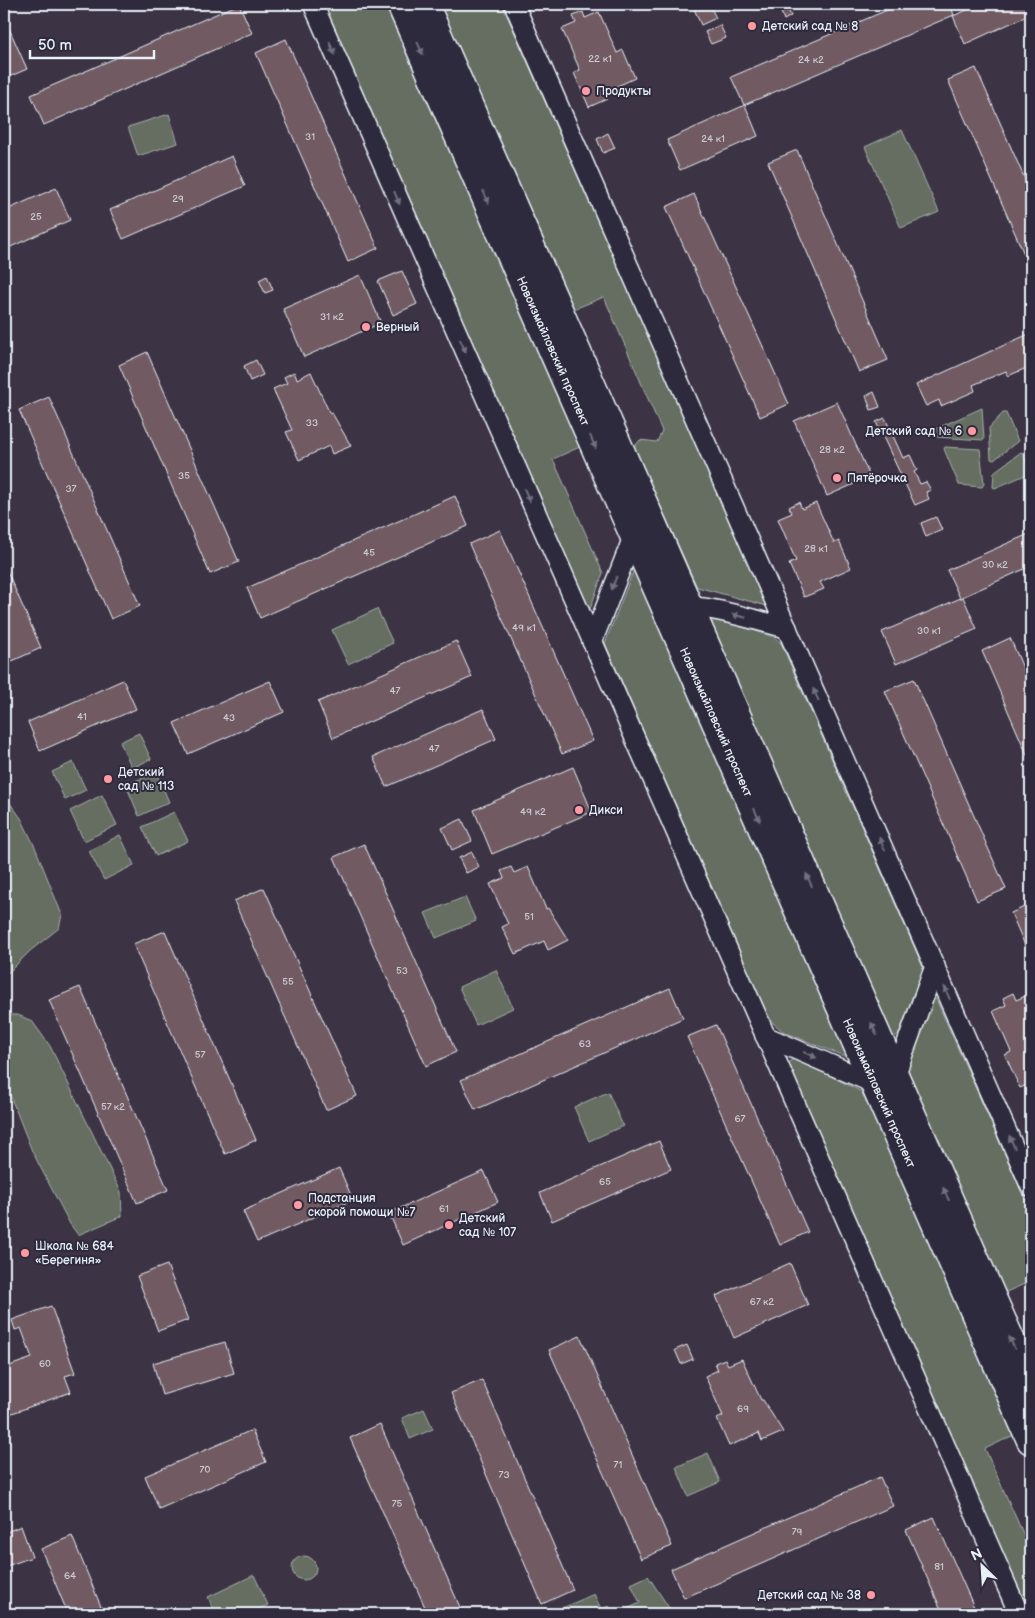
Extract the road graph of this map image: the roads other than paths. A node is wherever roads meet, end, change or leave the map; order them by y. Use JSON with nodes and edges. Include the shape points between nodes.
{"nodes":[{"id":1,"x":313,"y":4,"type":"edge"},
{"id":2,"x":401,"y":4,"type":"edge"},
{"id":3,"x":424,"y":4,"type":"edge"},
{"id":4,"x":514,"y":4,"type":"edge"},
{"id":5,"x":644,"y":530,"type":"junction"},
{"id":6,"x":678,"y":610,"type":"junction"},
{"id":7,"x":786,"y":628,"type":"junction"},
{"id":8,"x":592,"y":642,"type":"junction"},
{"id":9,"x":935,"y":966,"type":"junction"},
{"id":10,"x":766,"y":1036,"type":"junction"},
{"id":11,"x":885,"y":1080,"type":"junction"},
{"id":12,"x":1031,"y":1187,"type":"edge"},
{"id":13,"x":1031,"y":1387,"type":"edge"},
{"id":14,"x":1031,"y":1440,"type":"edge"},
{"id":15,"x":1018,"y":1614,"type":"edge"}],
"edges":[{"from":1,"to":8,"type":"street","one_way":true},
{"from":2,"to":5,"type":"street","name":"Новоизмайловский проспект","one_way":true},
{"from":3,"to":5,"type":"street","name":"Новоизмайловский проспект"},
{"from":4,"to":7,"type":"street"},
{"from":5,"to":6,"type":"street","name":"Новоизмайловский проспект"},
{"from":5,"to":8,"type":"street","one_way":true},
{"from":7,"to":6,"type":"street","one_way":true},
{"from":6,"to":11,"type":"street","name":"Новоизмайловский проспект"},
{"from":9,"to":7,"type":"street","one_way":true},
{"from":8,"to":10,"type":"street"},
{"from":9,"to":11,"type":"street"},
{"from":12,"to":9,"type":"street","one_way":true},
{"from":10,"to":11,"type":"street","one_way":true},
{"from":10,"to":15,"type":"street"},
{"from":13,"to":11,"type":"street","name":"Новоизмайловский проспект","one_way":true},
{"from":11,"to":14,"type":"street","name":"Новоизмайловский проспект"}]}
